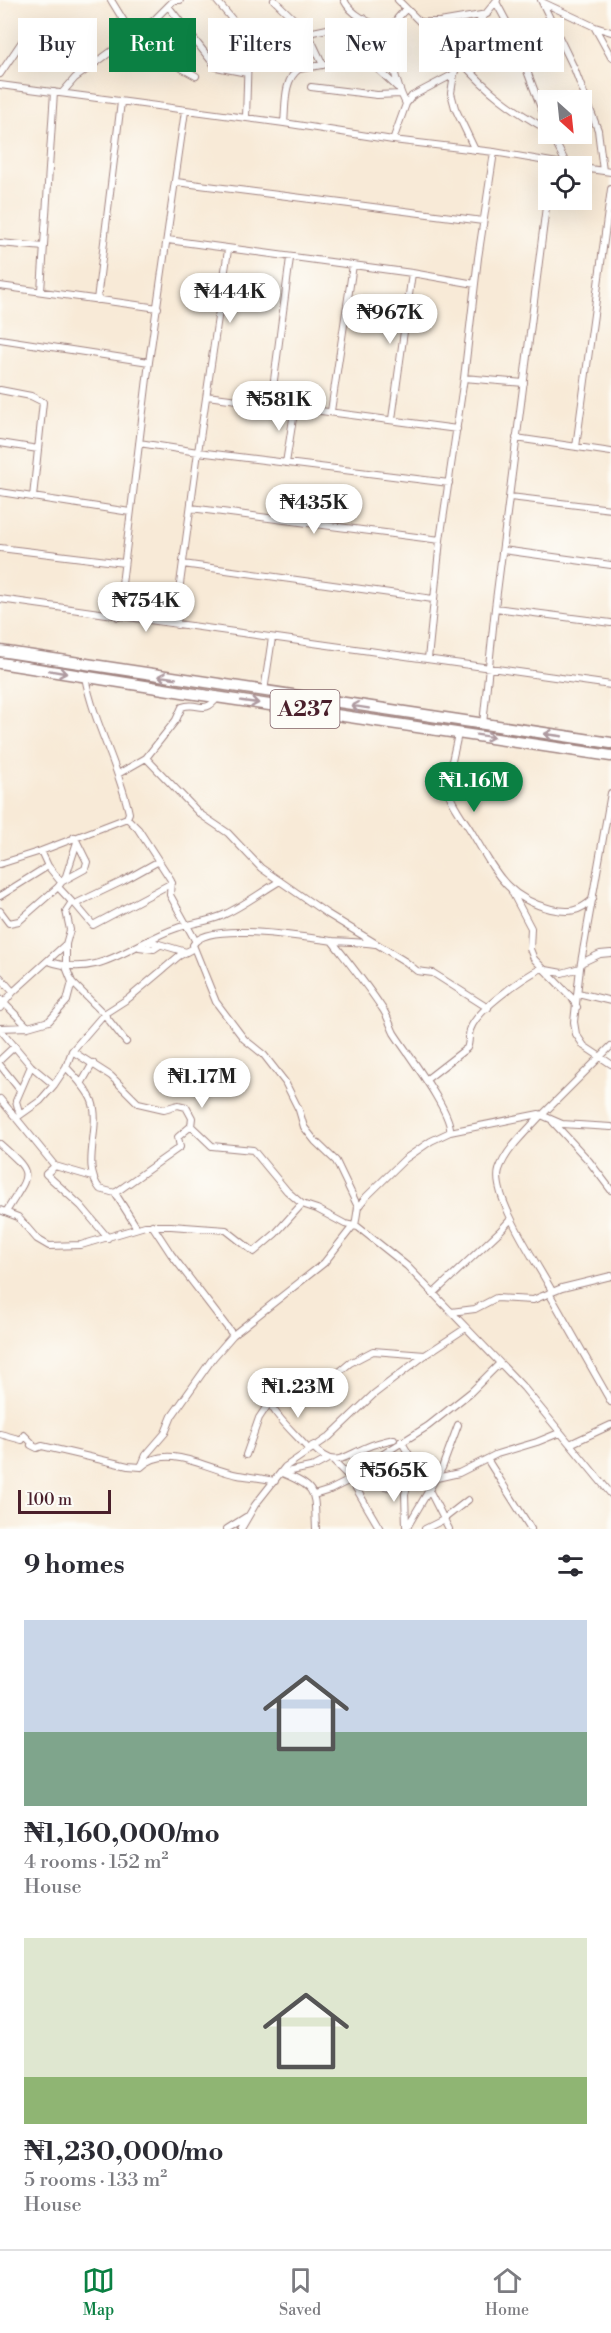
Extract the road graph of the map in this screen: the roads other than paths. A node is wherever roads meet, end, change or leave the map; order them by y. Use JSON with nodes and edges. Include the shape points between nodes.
{"nodes":[{"id":1,"x":111,"y":0,"type":"edge"},
{"id":2,"x":174,"y":0,"type":"edge"},
{"id":3,"x":180,"y":0,"type":"edge"},
{"id":4,"x":216,"y":0,"type":"edge"},
{"id":5,"x":274,"y":0,"type":"edge"},
{"id":6,"x":344,"y":0,"type":"edge"},
{"id":7,"x":398,"y":0,"type":"edge"},
{"id":8,"x":496,"y":1,"type":"edge"},
{"id":9,"x":541,"y":1,"type":"edge"},
{"id":10,"x":168,"y":6,"type":"junction"},
{"id":11,"x":406,"y":9,"type":"junction"},
{"id":12,"x":487,"y":14,"type":"junction"},
{"id":13,"x":121,"y":18,"type":"edge"},
{"id":14,"x":154,"y":18,"type":"edge"},
{"id":15,"x":231,"y":18,"type":"edge"},
{"id":16,"x":293,"y":18,"type":"edge"},
{"id":17,"x":364,"y":18,"type":"edge"},
{"id":18,"x":398,"y":18,"type":"edge"},
{"id":19,"x":484,"y":18,"type":"edge"},
{"id":20,"x":595,"y":27,"type":"junction"},
{"id":21,"x":611,"y":32,"type":"edge"},
{"id":22,"x":313,"y":44,"type":"edge"},
{"id":23,"x":18,"y":47,"type":"edge"},
{"id":24,"x":109,"y":53,"type":"edge"},
{"id":25,"x":611,"y":57,"type":"edge"},
{"id":26,"x":323,"y":65,"type":"junction"},
{"id":27,"x":189,"y":72,"type":"edge"},
{"id":28,"x":394,"y":72,"type":"edge"},
{"id":29,"x":470,"y":72,"type":"edge"},
{"id":30,"x":247,"y":73,"type":"joint"},
{"id":31,"x":0,"y":74,"type":"edge"},
{"id":32,"x":454,"y":74,"type":"joint"},
{"id":33,"x":196,"y":76,"type":"dead end"},
{"id":34,"x":0,"y":86,"type":"edge"},
{"id":35,"x":311,"y":87,"type":"dead end"},
{"id":36,"x":397,"y":87,"type":"junction"},
{"id":37,"x":54,"y":92,"type":"junction"},
{"id":38,"x":62,"y":93,"type":"junction"},
{"id":39,"x":401,"y":94,"type":"junction"},
{"id":40,"x":538,"y":100,"type":"edge"},
{"id":41,"x":121,"y":102,"type":"junction"},
{"id":42,"x":406,"y":104,"type":"junction"},
{"id":43,"x":185,"y":111,"type":"junction"},
{"id":44,"x":246,"y":118,"type":"junction"},
{"id":45,"x":284,"y":123,"type":"junction"},
{"id":46,"x":538,"y":124,"type":"edge"},
{"id":47,"x":393,"y":140,"type":"junction"},
{"id":48,"x":475,"y":150,"type":"junction"},
{"id":49,"x":494,"y":152,"type":"junction"},
{"id":50,"x":538,"y":162,"type":"edge"},
{"id":51,"x":592,"y":169,"type":"edge"},
{"id":52,"x":603,"y":171,"type":"junction"},
{"id":53,"x":611,"y":172,"type":"edge"},
{"id":54,"x":176,"y":182,"type":"junction"},
{"id":55,"x":611,"y":189,"type":"edge"},
{"id":56,"x":546,"y":210,"type":"edge"},
{"id":57,"x":483,"y":221,"type":"junction"},
{"id":58,"x":168,"y":240,"type":"junction"},
{"id":59,"x":0,"y":243,"type":"edge"},
{"id":60,"x":44,"y":247,"type":"junction"},
{"id":61,"x":228,"y":250,"type":"junction"},
{"id":62,"x":290,"y":258,"type":"junction"},
{"id":63,"x":353,"y":265,"type":"junction"},
{"id":64,"x":412,"y":273,"type":"junction"},
{"id":65,"x":475,"y":284,"type":"junction"},
{"id":66,"x":0,"y":286,"type":"edge"},
{"id":67,"x":41,"y":291,"type":"junction"},
{"id":68,"x":97,"y":300,"type":"junction"},
{"id":69,"x":158,"y":308,"type":"junction"},
{"id":70,"x":0,"y":339,"type":"edge"},
{"id":71,"x":149,"y":362,"type":"junction"},
{"id":72,"x":464,"y":378,"type":"junction"},
{"id":73,"x":524,"y":383,"type":"junction"},
{"id":74,"x":0,"y":390,"type":"edge"},
{"id":75,"x":207,"y":396,"type":"junction"},
{"id":76,"x":271,"y":404,"type":"junction"},
{"id":77,"x":295,"y":406,"type":"junction"},
{"id":78,"x":331,"y":411,"type":"junction"},
{"id":79,"x":392,"y":419,"type":"junction"},
{"id":80,"x":457,"y":429,"type":"junction"},
{"id":81,"x":516,"y":438,"type":"junction"},
{"id":82,"x":139,"y":443,"type":"junction"},
{"id":83,"x":0,"y":444,"type":"edge"},
{"id":84,"x":576,"y":447,"type":"junction"},
{"id":85,"x":38,"y":449,"type":"junction"},
{"id":86,"x":198,"y":452,"type":"junction"},
{"id":87,"x":611,"y":452,"type":"edge"},
{"id":88,"x":286,"y":463,"type":"junction"},
{"id":89,"x":449,"y":483,"type":"junction"},
{"id":90,"x":0,"y":492,"type":"edge"},
{"id":91,"x":33,"y":497,"type":"junction"},
{"id":92,"x":510,"y":497,"type":"junction"},
{"id":93,"x":191,"y":508,"type":"junction"},
{"id":94,"x":611,"y":509,"type":"edge"},
{"id":95,"x":130,"y":512,"type":"junction"},
{"id":96,"x":440,"y":540,"type":"junction"},
{"id":97,"x":0,"y":548,"type":"edge"},
{"id":98,"x":503,"y":550,"type":"junction"},
{"id":99,"x":124,"y":563,"type":"junction"},
{"id":100,"x":183,"y":564,"type":"junction"},
{"id":101,"x":611,"y":565,"type":"edge"},
{"id":102,"x":0,"y":599,"type":"edge"},
{"id":103,"x":432,"y":599,"type":"junction"},
{"id":104,"x":495,"y":608,"type":"junction"},
{"id":105,"x":118,"y":617,"type":"junction"},
{"id":106,"x":611,"y":623,"type":"edge"},
{"id":107,"x":177,"y":625,"type":"junction"},
{"id":108,"x":272,"y":638,"type":"junction"},
{"id":109,"x":0,"y":651,"type":"edge"},
{"id":110,"x":428,"y":659,"type":"junction"},
{"id":111,"x":0,"y":663,"type":"edge"},
{"id":112,"x":490,"y":666,"type":"junction"},
{"id":113,"x":85,"y":677,"type":"junction"},
{"id":114,"x":611,"y":685,"type":"edge"},
{"id":115,"x":264,"y":692,"type":"junction"},
{"id":116,"x":218,"y":697,"type":"junction"},
{"id":117,"x":483,"y":725,"type":"junction"},
{"id":118,"x":459,"y":732,"type":"junction"},
{"id":119,"x":611,"y":744,"type":"edge"},
{"id":120,"x":611,"y":756,"type":"edge"},
{"id":121,"x":146,"y":758,"type":"junction"},
{"id":122,"x":118,"y":774,"type":"junction"},
{"id":123,"x":611,"y":793,"type":"edge"},
{"id":124,"x":127,"y":818,"type":"junction"},
{"id":125,"x":75,"y":840,"type":"junction"},
{"id":126,"x":41,"y":851,"type":"junction"},
{"id":127,"x":159,"y":861,"type":"junction"},
{"id":128,"x":0,"y":864,"type":"edge"},
{"id":129,"x":48,"y":866,"type":"junction"},
{"id":130,"x":280,"y":881,"type":"junction"},
{"id":131,"x":172,"y":882,"type":"junction"},
{"id":132,"x":60,"y":884,"type":"junction"},
{"id":133,"x":511,"y":891,"type":"junction"},
{"id":134,"x":0,"y":896,"type":"edge"},
{"id":135,"x":593,"y":899,"type":"junction"},
{"id":136,"x":74,"y":903,"type":"junction"},
{"id":137,"x":0,"y":911,"type":"edge"},
{"id":138,"x":187,"y":926,"type":"junction"},
{"id":139,"x":195,"y":940,"type":"junction"},
{"id":140,"x":333,"y":941,"type":"junction"},
{"id":141,"x":66,"y":944,"type":"junction"},
{"id":142,"x":375,"y":944,"type":"junction"},
{"id":143,"x":138,"y":947,"type":"junction"},
{"id":144,"x":189,"y":950,"type":"junction"},
{"id":145,"x":611,"y":953,"type":"edge"},
{"id":146,"x":48,"y":961,"type":"junction"},
{"id":147,"x":581,"y":965,"type":"junction"},
{"id":148,"x":66,"y":967,"type":"junction"},
{"id":149,"x":543,"y":969,"type":"junction"},
{"id":150,"x":0,"y":977,"type":"edge"},
{"id":151,"x":72,"y":982,"type":"junction"},
{"id":152,"x":13,"y":992,"type":"junction"},
{"id":153,"x":578,"y":993,"type":"junction"},
{"id":154,"x":611,"y":1001,"type":"edge"},
{"id":155,"x":1,"y":1003,"type":"edge"},
{"id":156,"x":577,"y":1007,"type":"junction"},
{"id":157,"x":488,"y":1008,"type":"junction"},
{"id":158,"x":104,"y":1014,"type":"junction"},
{"id":159,"x":28,"y":1027,"type":"junction"},
{"id":160,"x":0,"y":1029,"type":"edge"},
{"id":161,"x":126,"y":1042,"type":"dead end"},
{"id":162,"x":15,"y":1046,"type":"junction"},
{"id":163,"x":611,"y":1046,"type":"edge"},
{"id":164,"x":72,"y":1051,"type":"junction"},
{"id":165,"x":600,"y":1057,"type":"junction"},
{"id":166,"x":0,"y":1060,"type":"edge"},
{"id":167,"x":93,"y":1063,"type":"junction"},
{"id":168,"x":611,"y":1064,"type":"edge"},
{"id":169,"x":0,"y":1065,"type":"edge"},
{"id":170,"x":31,"y":1066,"type":"junction"},
{"id":171,"x":66,"y":1067,"type":"junction"},
{"id":172,"x":427,"y":1079,"type":"junction"},
{"id":173,"x":81,"y":1084,"type":"junction"},
{"id":174,"x":54,"y":1085,"type":"junction"},
{"id":175,"x":20,"y":1090,"type":"junction"},
{"id":176,"x":0,"y":1099,"type":"edge"},
{"id":177,"x":542,"y":1115,"type":"junction"},
{"id":178,"x":18,"y":1117,"type":"junction"},
{"id":179,"x":551,"y":1119,"type":"junction"},
{"id":180,"x":191,"y":1126,"type":"junction"},
{"id":181,"x":611,"y":1127,"type":"edge"},
{"id":182,"x":450,"y":1132,"type":"junction"},
{"id":183,"x":0,"y":1144,"type":"edge"},
{"id":184,"x":56,"y":1166,"type":"junction"},
{"id":185,"x":93,"y":1177,"type":"junction"},
{"id":186,"x":611,"y":1190,"type":"edge"},
{"id":187,"x":115,"y":1193,"type":"junction"},
{"id":188,"x":302,"y":1204,"type":"junction"},
{"id":189,"x":358,"y":1207,"type":"junction"},
{"id":190,"x":3,"y":1211,"type":"edge"},
{"id":191,"x":510,"y":1219,"type":"junction"},
{"id":192,"x":152,"y":1226,"type":"junction"},
{"id":193,"x":354,"y":1226,"type":"junction"},
{"id":194,"x":138,"y":1228,"type":"junction"},
{"id":195,"x":108,"y":1238,"type":"junction"},
{"id":196,"x":611,"y":1276,"type":"edge"},
{"id":197,"x":551,"y":1292,"type":"junction"},
{"id":198,"x":433,"y":1294,"type":"junction"},
{"id":199,"x":451,"y":1312,"type":"junction"},
{"id":200,"x":466,"y":1328,"type":"junction"},
{"id":201,"x":233,"y":1335,"type":"junction"},
{"id":202,"x":425,"y":1355,"type":"junction"},
{"id":203,"x":500,"y":1363,"type":"junction"},
{"id":204,"x":281,"y":1385,"type":"dead end"},
{"id":205,"x":611,"y":1402,"type":"edge"},
{"id":206,"x":458,"y":1425,"type":"dead end"},
{"id":207,"x":611,"y":1425,"type":"edge"},
{"id":208,"x":559,"y":1433,"type":"junction"},
{"id":209,"x":0,"y":1434,"type":"edge"},
{"id":210,"x":398,"y":1440,"type":"junction"},
{"id":211,"x":570,"y":1444,"type":"junction"},
{"id":212,"x":313,"y":1447,"type":"junction"},
{"id":213,"x":246,"y":1455,"type":"dead end"},
{"id":214,"x":487,"y":1459,"type":"junction"},
{"id":215,"x":331,"y":1460,"type":"junction"},
{"id":216,"x":141,"y":1467,"type":"junction"},
{"id":217,"x":282,"y":1473,"type":"junction"},
{"id":218,"x":352,"y":1477,"type":"junction"},
{"id":219,"x":437,"y":1477,"type":"junction"},
{"id":220,"x":424,"y":1480,"type":"junction"},
{"id":221,"x":275,"y":1481,"type":"junction"},
{"id":222,"x":408,"y":1483,"type":"junction"},
{"id":223,"x":430,"y":1491,"type":"junction"},
{"id":224,"x":611,"y":1494,"type":"edge"},
{"id":225,"x":314,"y":1495,"type":"junction"},
{"id":226,"x":468,"y":1500,"type":"dead end"},
{"id":227,"x":253,"y":1510,"type":"junction"},
{"id":228,"x":444,"y":1519,"type":"junction"},
{"id":229,"x":406,"y":1528,"type":"edge"},
{"id":230,"x":226,"y":1529,"type":"edge"},
{"id":231,"x":241,"y":1529,"type":"edge"},
{"id":232,"x":316,"y":1529,"type":"edge"},
{"id":233,"x":380,"y":1529,"type":"edge"},
{"id":234,"x":425,"y":1529,"type":"edge"},
{"id":235,"x":450,"y":1529,"type":"edge"},
{"id":236,"x":531,"y":1529,"type":"edge"}],
"edges":[{"from":1,"to":13,"type":"street"},
{"from":2,"to":3,"type":"street"},
{"from":2,"to":10,"type":"street"},
{"from":4,"to":15,"type":"street"},
{"from":5,"to":16,"type":"street"},
{"from":6,"to":17,"type":"street","via":[[348,9]]},
{"from":7,"to":11,"type":"street"},
{"from":8,"to":12,"type":"street"},
{"from":8,"to":40,"type":"street"},
{"from":9,"to":20,"type":"street"},
{"from":9,"to":52,"type":"street","via":[[574,68],[598,130]]},
{"from":10,"to":14,"type":"street"},
{"from":10,"to":30,"type":"street","via":[[216,67]]},
{"from":11,"to":12,"type":"street","via":[[420,22]]},
{"from":11,"to":18,"type":"street"},
{"from":12,"to":19,"type":"street"},
{"from":20,"to":21,"type":"street"},
{"from":20,"to":25,"type":"street"},
{"from":22,"to":26,"type":"street"},
{"from":23,"to":31,"type":"street"},
{"from":24,"to":38,"type":"street","via":[[75,78]]},
{"from":26,"to":36,"type":"street","via":[[367,59]]},
{"from":26,"to":45,"type":"street","via":[[292,74],[287,85]]},
{"from":27,"to":33,"type":"street"},
{"from":28,"to":36,"type":"street"},
{"from":29,"to":46,"type":"street","via":[[511,108]]},
{"from":30,"to":44,"type":"street"},
{"from":32,"to":42,"type":"street","via":[[412,96]]},
{"from":32,"to":48,"type":"street","via":[[451,93],[455,108]]},
{"from":34,"to":37,"type":"street"},
{"from":35,"to":39,"type":"street"},
{"from":36,"to":39,"type":"street"},
{"from":37,"to":38,"type":"street"},
{"from":37,"to":60,"type":"street"},
{"from":38,"to":41,"type":"street"},
{"from":39,"to":42,"type":"street"},
{"from":41,"to":43,"type":"street"},
{"from":41,"to":68,"type":"street"},
{"from":42,"to":47,"type":"street"},
{"from":43,"to":44,"type":"street"},
{"from":43,"to":54,"type":"street"},
{"from":44,"to":45,"type":"street"},
{"from":45,"to":47,"type":"street"},
{"from":47,"to":48,"type":"street"},
{"from":48,"to":49,"type":"street"},
{"from":49,"to":50,"type":"street"},
{"from":49,"to":57,"type":"street"},
{"from":51,"to":52,"type":"street"},
{"from":52,"to":53,"type":"street"},
{"from":54,"to":57,"type":"street"},
{"from":54,"to":58,"type":"street"},
{"from":55,"to":84,"type":"street"},
{"from":56,"to":73,"type":"street"},
{"from":57,"to":65,"type":"street"},
{"from":58,"to":61,"type":"street"},
{"from":58,"to":69,"type":"street"},
{"from":59,"to":60,"type":"street"},
{"from":60,"to":67,"type":"street"},
{"from":61,"to":62,"type":"street"},
{"from":61,"to":75,"type":"street"},
{"from":62,"to":63,"type":"street"},
{"from":62,"to":76,"type":"street"},
{"from":63,"to":64,"type":"street"},
{"from":63,"to":78,"type":"street"},
{"from":64,"to":65,"type":"street"},
{"from":64,"to":79,"type":"street"},
{"from":65,"to":72,"type":"street"},
{"from":66,"to":67,"type":"street"},
{"from":67,"to":68,"type":"street"},
{"from":68,"to":69,"type":"street"},
{"from":69,"to":71,"type":"street"},
{"from":70,"to":71,"type":"street"},
{"from":71,"to":82,"type":"street"},
{"from":72,"to":73,"type":"street"},
{"from":72,"to":80,"type":"street"},
{"from":73,"to":81,"type":"street"},
{"from":74,"to":85,"type":"street","via":[[43,402]]},
{"from":75,"to":76,"type":"street"},
{"from":75,"to":86,"type":"street"},
{"from":76,"to":77,"type":"street"},
{"from":77,"to":78,"type":"street"},
{"from":77,"to":88,"type":"street"},
{"from":78,"to":79,"type":"street"},
{"from":79,"to":80,"type":"street"},
{"from":80,"to":89,"type":"street"},
{"from":81,"to":84,"type":"street"},
{"from":81,"to":92,"type":"street"},
{"from":82,"to":86,"type":"street"},
{"from":82,"to":95,"type":"street"},
{"from":83,"to":85,"type":"street"},
{"from":84,"to":87,"type":"street"},
{"from":85,"to":91,"type":"street"},
{"from":86,"to":88,"type":"street"},
{"from":86,"to":93,"type":"street"},
{"from":88,"to":89,"type":"street"},
{"from":89,"to":96,"type":"street"},
{"from":90,"to":91,"type":"street"},
{"from":91,"to":95,"type":"street"},
{"from":92,"to":94,"type":"street"},
{"from":92,"to":98,"type":"street"},
{"from":93,"to":96,"type":"street"},
{"from":93,"to":100,"type":"street"},
{"from":95,"to":99,"type":"street"},
{"from":96,"to":103,"type":"street"},
{"from":97,"to":99,"type":"street"},
{"from":98,"to":101,"type":"street"},
{"from":98,"to":104,"type":"street"},
{"from":99,"to":105,"type":"street"},
{"from":100,"to":103,"type":"street"},
{"from":100,"to":107,"type":"street"},
{"from":102,"to":105,"type":"street"},
{"from":103,"to":110,"type":"street"},
{"from":104,"to":106,"type":"street"},
{"from":104,"to":112,"type":"street"},
{"from":105,"to":107,"type":"street"},
{"from":107,"to":108,"type":"street"},
{"from":108,"to":110,"type":"street"},
{"from":108,"to":115,"type":"street"},
{"from":115,"to":109,"type":"highway","number":"A237","one_way":true},
{"from":110,"to":112,"type":"street"},
{"from":111,"to":113,"type":"highway","number":"A237","one_way":true},
{"from":112,"to":114,"type":"street"},
{"from":112,"to":117,"type":"street"},
{"from":113,"to":116,"type":"highway","number":"A237"},
{"from":113,"to":122,"type":"street","via":[[93,710]]},
{"from":117,"to":115,"type":"highway","number":"A237","one_way":true},
{"from":116,"to":118,"type":"highway","number":"A237","one_way":true},
{"from":116,"to":121,"type":"street","via":[[205,708],[182,707]]},
{"from":119,"to":117,"type":"highway","number":"A237","one_way":true},
{"from":118,"to":120,"type":"highway","number":"A237","one_way":true},
{"from":118,"to":133,"type":"street","via":[[446,785]]},
{"from":121,"to":122,"type":"street"},
{"from":121,"to":130,"type":"street","via":[[200,814],[228,832],[255,863]]},
{"from":122,"to":124,"type":"street"},
{"from":123,"to":135,"type":"street"},
{"from":124,"to":125,"type":"street"},
{"from":124,"to":127,"type":"street"},
{"from":125,"to":126,"type":"street"},
{"from":125,"to":132,"type":"street","via":[[70,866]]},
{"from":125,"to":132,"type":"street","via":[[87,867]]},
{"from":126,"to":128,"type":"street"},
{"from":126,"to":129,"type":"street"},
{"from":127,"to":131,"type":"street"},
{"from":127,"to":136,"type":"street"},
{"from":129,"to":132,"type":"street"},
{"from":129,"to":134,"type":"street"},
{"from":130,"to":138,"type":"street","via":[[221,916]]},
{"from":130,"to":142,"type":"street"},
{"from":131,"to":136,"type":"street","via":[[93,925]]},
{"from":131,"to":138,"type":"street","via":[[170,895]]},
{"from":132,"to":136,"type":"street"},
{"from":132,"to":137,"type":"street","via":[[19,921],[9,922]]},
{"from":133,"to":135,"type":"street","via":[[529,902],[569,912]]},
{"from":133,"to":149,"type":"street","via":[[531,928],[530,949],[534,959]]},
{"from":135,"to":147,"type":"street"},
{"from":136,"to":141,"type":"street","via":[[66,911],[70,926]]},
{"from":138,"to":139,"type":"street"},
{"from":138,"to":143,"type":"street"},
{"from":139,"to":140,"type":"street","via":[[216,933],[251,933]]},
{"from":139,"to":144,"type":"street"},
{"from":140,"to":142,"type":"street"},
{"from":140,"to":172,"type":"street","via":[[381,1006]]},
{"from":141,"to":146,"type":"street"},
{"from":141,"to":148,"type":"street"},
{"from":142,"to":157,"type":"street","via":[[417,971],[433,973]]},
{"from":143,"to":144,"type":"street","via":[[152,942]]},
{"from":143,"to":148,"type":"street","via":[[108,960]]},
{"from":144,"to":158,"type":"street"},
{"from":144,"to":189,"type":"street","via":[[216,1002],[285,1082],[304,1127],[336,1161]]},
{"from":145,"to":147,"type":"street","via":[[600,954]]},
{"from":146,"to":148,"type":"street"},
{"from":146,"to":152,"type":"street"},
{"from":147,"to":149,"type":"street","via":[[562,973]]},
{"from":147,"to":153,"type":"street"},
{"from":148,"to":151,"type":"street"},
{"from":149,"to":156,"type":"street"},
{"from":149,"to":157,"type":"street","via":[[528,975]]},
{"from":150,"to":152,"type":"street"},
{"from":151,"to":158,"type":"street"},
{"from":151,"to":159,"type":"street","via":[[68,1001],[54,1018]]},
{"from":152,"to":155,"type":"street"},
{"from":153,"to":154,"type":"street"},
{"from":153,"to":156,"type":"street"},
{"from":155,"to":159,"type":"street"},
{"from":156,"to":165,"type":"street","via":[[576,1034],[584,1046]]},
{"from":157,"to":172,"type":"street","via":[[470,1028],[467,1048]]},
{"from":158,"to":161,"type":"street"},
{"from":158,"to":164,"type":"street"},
{"from":159,"to":160,"type":"street"},
{"from":160,"to":162,"type":"street"},
{"from":162,"to":166,"type":"street"},
{"from":162,"to":170,"type":"street"},
{"from":163,"to":165,"type":"street"},
{"from":164,"to":167,"type":"street"},
{"from":164,"to":171,"type":"street"},
{"from":165,"to":168,"type":"street"},
{"from":165,"to":177,"type":"street"},
{"from":167,"to":173,"type":"street"},
{"from":167,"to":180,"type":"street","via":[[138,1103],[164,1109],[186,1107],[192,1118]]},
{"from":169,"to":175,"type":"street"},
{"from":170,"to":174,"type":"street"},
{"from":170,"to":175,"type":"street"},
{"from":171,"to":173,"type":"street"},
{"from":171,"to":174,"type":"street"},
{"from":172,"to":182,"type":"street","via":[[450,1121]]},
{"from":173,"to":185,"type":"street","via":[[93,1105]]},
{"from":174,"to":178,"type":"street"},
{"from":175,"to":178,"type":"street","via":[[16,1101]]},
{"from":176,"to":178,"type":"street"},
{"from":177,"to":179,"type":"street"},
{"from":177,"to":182,"type":"street"},
{"from":177,"to":191,"type":"street","via":[[505,1158],[500,1170],[498,1184]]},
{"from":178,"to":184,"type":"street"},
{"from":179,"to":181,"type":"street","via":[[562,1124]]},
{"from":179,"to":186,"type":"street"},
{"from":180,"to":187,"type":"street","via":[[178,1137],[180,1146]]},
{"from":180,"to":188,"type":"street","via":[[212,1146],[254,1150]]},
{"from":182,"to":189,"type":"street","via":[[405,1159]]},
{"from":183,"to":190,"type":"street","via":[[26,1172],[25,1180]]},
{"from":184,"to":185,"type":"street"},
{"from":184,"to":195,"type":"street","via":[[46,1174]]},
{"from":185,"to":187,"type":"street","via":[[100,1189]]},
{"from":187,"to":194,"type":"street"},
{"from":188,"to":192,"type":"street","via":[[254,1252],[226,1230]]},
{"from":188,"to":193,"type":"street"},
{"from":189,"to":193,"type":"street"},
{"from":190,"to":195,"type":"street","via":[[18,1217],[37,1239],[49,1246],[81,1245]]},
{"from":191,"to":197,"type":"street"},
{"from":191,"to":198,"type":"street"},
{"from":192,"to":194,"type":"street"},
{"from":192,"to":201,"type":"street"},
{"from":193,"to":198,"type":"street","via":[[407,1266]]},
{"from":193,"to":201,"type":"street","via":[[324,1263]]},
{"from":194,"to":195,"type":"street"},
{"from":196,"to":197,"type":"street"},
{"from":197,"to":199,"type":"street","via":[[533,1300],[496,1298],[475,1309]]},
{"from":197,"to":205,"type":"street"},
{"from":198,"to":199,"type":"street"},
{"from":199,"to":200,"type":"street"},
{"from":200,"to":202,"type":"street"},
{"from":200,"to":203,"type":"street"},
{"from":201,"to":216,"type":"street","via":[[172,1416]]},
{"from":202,"to":204,"type":"street","via":[[373,1351],[332,1378]]},
{"from":202,"to":212,"type":"street"},
{"from":203,"to":208,"type":"street"},
{"from":203,"to":210,"type":"street","via":[[428,1426]]},
{"from":206,"to":219,"type":"street"},
{"from":207,"to":211,"type":"street"},
{"from":208,"to":211,"type":"street"},
{"from":208,"to":214,"type":"street"},
{"from":209,"to":216,"type":"street","via":[[22,1440],[24,1435],[37,1448]]},
{"from":210,"to":215,"type":"street","via":[[375,1443],[340,1460]]},
{"from":210,"to":218,"type":"street"},
{"from":210,"to":220,"type":"street"},
{"from":211,"to":224,"type":"street"},
{"from":212,"to":213,"type":"street","via":[[269,1399]]},
{"from":212,"to":215,"type":"street"},
{"from":212,"to":217,"type":"street"},
{"from":214,"to":219,"type":"street","via":[[459,1473]]},
{"from":214,"to":236,"type":"street"},
{"from":215,"to":217,"type":"street"},
{"from":215,"to":218,"type":"street"},
{"from":216,"to":221,"type":"street","via":[[154,1459],[177,1458]]},
{"from":217,"to":221,"type":"street"},
{"from":217,"to":225,"type":"street","via":[[303,1482]]},
{"from":218,"to":222,"type":"street","via":[[388,1488]]},
{"from":218,"to":225,"type":"street"},
{"from":218,"to":233,"type":"street"},
{"from":219,"to":220,"type":"street"},
{"from":219,"to":223,"type":"street"},
{"from":220,"to":222,"type":"street"},
{"from":220,"to":223,"type":"street"},
{"from":221,"to":227,"type":"street"},
{"from":222,"to":229,"type":"street"},
{"from":223,"to":228,"type":"street"},
{"from":223,"to":229,"type":"street"},
{"from":225,"to":232,"type":"street"},
{"from":226,"to":228,"type":"street"},
{"from":227,"to":230,"type":"street"},
{"from":227,"to":231,"type":"street"},
{"from":228,"to":234,"type":"street"},
{"from":228,"to":235,"type":"street"}]}
